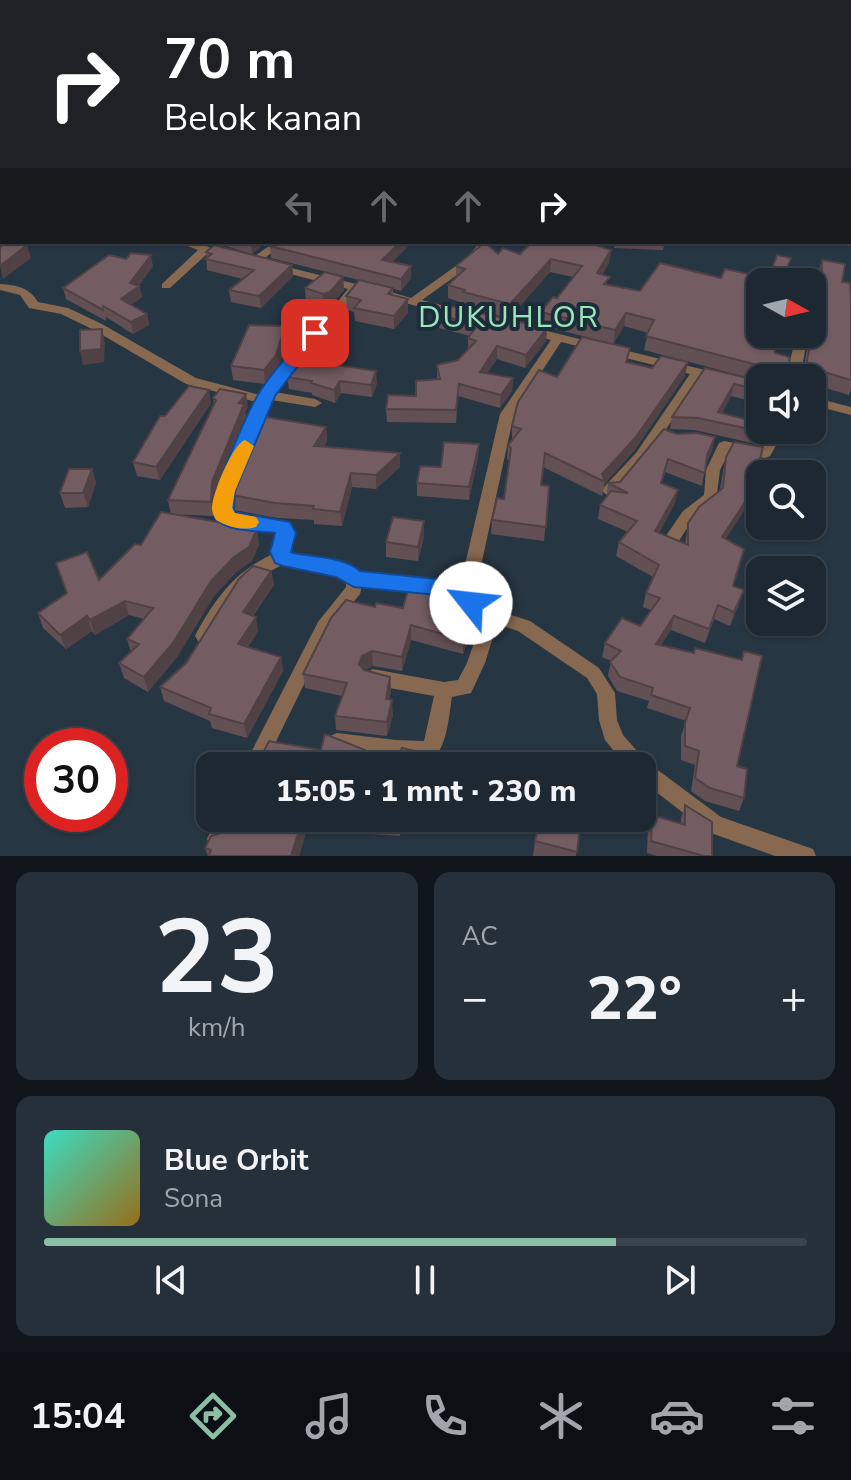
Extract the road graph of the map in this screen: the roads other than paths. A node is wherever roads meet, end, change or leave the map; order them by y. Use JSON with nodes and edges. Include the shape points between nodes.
{"nodes":[{"id":1,"x":189,"y":244,"type":"edge"},
{"id":2,"x":275,"y":244,"type":"edge"},
{"id":3,"x":484,"y":244,"type":"edge"},
{"id":4,"x":206,"y":249,"type":"junction"},
{"id":5,"x":253,"y":262,"type":"junction"},
{"id":6,"x":166,"y":286,"type":"dead end"},
{"id":7,"x":0,"y":287,"type":"edge"},
{"id":8,"x":356,"y":287,"type":"junction"},
{"id":9,"x":412,"y":302,"type":"junction"},
{"id":10,"x":472,"y":316,"type":"edge"},
{"id":11,"x":517,"y":328,"type":"edge"},
{"id":12,"x":558,"y":338,"type":"junction"},
{"id":13,"x":697,"y":373,"type":"junction"},
{"id":14,"x":735,"y":382,"type":"edge"},
{"id":15,"x":265,"y":397,"type":"junction"},
{"id":16,"x":315,"y":403,"type":"dead end"},
{"id":17,"x":826,"y":405,"type":"edge"},
{"id":18,"x":851,"y":411,"type":"edge"},
{"id":19,"x":657,"y":433,"type":"junction"},
{"id":20,"x":674,"y":439,"type":"edge"},
{"id":21,"x":770,"y":444,"type":"edge"},
{"id":22,"x":610,"y":490,"type":"edge"},
{"id":23,"x":669,"y":543,"type":"edge"},
{"id":24,"x":283,"y":557,"type":"junction"},
{"id":25,"x":354,"y":579,"type":"junction"},
{"id":26,"x":468,"y":589,"type":"junction"},
{"id":27,"x":491,"y":617,"type":"junction"},
{"id":28,"x":197,"y":649,"type":"edge"},
{"id":29,"x":372,"y":677,"type":"edge"},
{"id":30,"x":444,"y":690,"type":"junction"},
{"id":31,"x":337,"y":742,"type":"edge"},
{"id":32,"x":261,"y":752,"type":"edge"},
{"id":33,"x":371,"y":752,"type":"edge"},
{"id":34,"x":422,"y":752,"type":"edge"},
{"id":35,"x":626,"y":752,"type":"edge"},
{"id":36,"x":656,"y":779,"type":"edge"},
{"id":37,"x":221,"y":832,"type":"edge"},
{"id":38,"x":218,"y":839,"type":"edge"},
{"id":39,"x":805,"y":856,"type":"edge"}],
"edges":[{"from":1,"to":4,"type":"street"},
{"from":2,"to":5,"type":"street"},
{"from":3,"to":9,"type":"street","via":[[471,260]]},
{"from":4,"to":5,"type":"street"},
{"from":4,"to":6,"type":"street"},
{"from":5,"to":8,"type":"street"},
{"from":7,"to":15,"type":"street","via":[[19,290],[33,305],[64,311],[98,327],[191,381]]},
{"from":8,"to":9,"type":"street"},
{"from":8,"to":15,"type":"street"},
{"from":9,"to":10,"type":"street"},
{"from":11,"to":12,"type":"street"},
{"from":12,"to":13,"type":"street"},
{"from":12,"to":26,"type":"street","via":[[507,414]]},
{"from":13,"to":14,"type":"street"},
{"from":13,"to":19,"type":"street"},
{"from":15,"to":16,"type":"street"},
{"from":15,"to":24,"type":"street","via":[[222,508],[231,519],[282,527]]},
{"from":17,"to":18,"type":"street"},
{"from":19,"to":20,"type":"street"},
{"from":19,"to":22,"type":"street"},
{"from":21,"to":23,"type":"street","via":[[765,453],[716,444],[711,497],[688,515]]},
{"from":24,"to":25,"type":"street","via":[[347,572]]},
{"from":24,"to":28,"type":"street","via":[[236,584]]},
{"from":25,"to":26,"type":"street"},
{"from":25,"to":32,"type":"street","via":[[354,589],[324,627]]},
{"from":26,"to":27,"type":"street","via":[[471,603]]},
{"from":27,"to":30,"type":"street","via":[[464,687]]},
{"from":27,"to":35,"type":"street","via":[[524,626],[593,673],[606,693],[615,740]]},
{"from":29,"to":30,"type":"street"},
{"from":30,"to":34,"type":"street","via":[[433,745]]},
{"from":31,"to":33,"type":"street"},
{"from":36,"to":39,"type":"street","via":[[715,825]]},
{"from":37,"to":38,"type":"street"}]}
